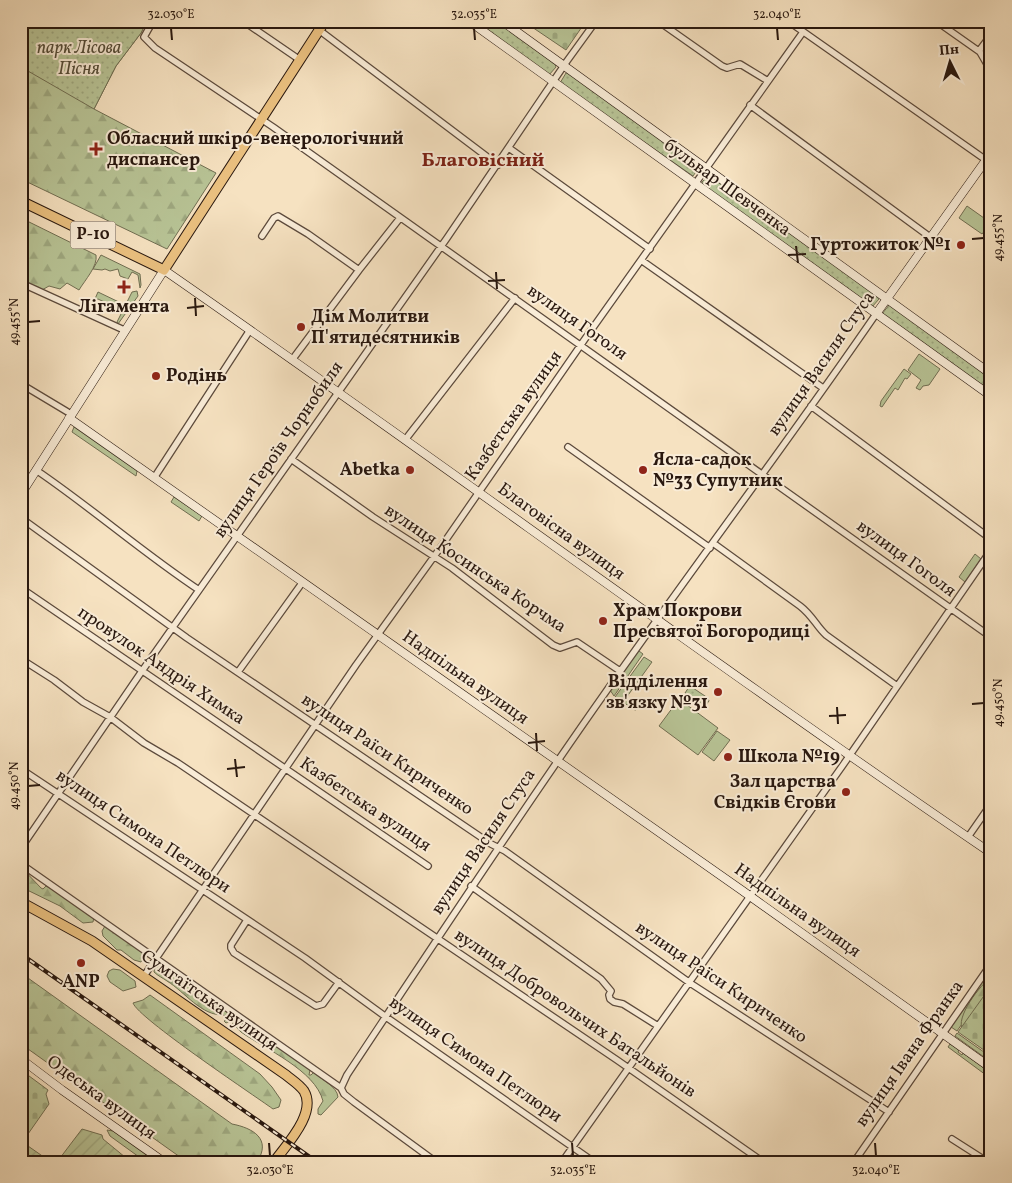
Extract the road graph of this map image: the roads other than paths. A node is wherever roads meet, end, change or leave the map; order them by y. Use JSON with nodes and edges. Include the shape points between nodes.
{"nodes":[{"id":1,"x":153,"y":21,"type":"edge"},
{"id":2,"x":243,"y":21,"type":"edge"},
{"id":3,"x":325,"y":21,"type":"edge"},
{"id":4,"x":469,"y":21,"type":"edge"},
{"id":5,"x":502,"y":21,"type":"edge"},
{"id":6,"x":596,"y":21,"type":"edge"},
{"id":7,"x":658,"y":21,"type":"edge"},
{"id":8,"x":788,"y":21,"type":"edge"},
{"id":9,"x":936,"y":21,"type":"edge"},
{"id":10,"x":319,"y":30,"type":"junction"},
{"id":11,"x":803,"y":32,"type":"junction"},
{"id":12,"x":991,"y":35,"type":"edge"},
{"id":13,"x":978,"y":51,"type":"junction"},
{"id":14,"x":300,"y":60,"type":"junction"},
{"id":15,"x":564,"y":66,"type":"junction"},
{"id":16,"x":991,"y":71,"type":"edge"},
{"id":17,"x":768,"y":81,"type":"junction"},
{"id":18,"x":554,"y":82,"type":"junction"},
{"id":19,"x":750,"y":105,"type":"junction"},
{"id":20,"x":262,"y":119,"type":"junction"},
{"id":21,"x":509,"y":148,"type":"junction"},
{"id":22,"x":989,"y":159,"type":"edge"},
{"id":23,"x":498,"y":165,"type":"junction"},
{"id":24,"x":706,"y":168,"type":"junction"},
{"id":25,"x":694,"y":183,"type":"junction"},
{"id":26,"x":21,"y":201,"type":"edge"},
{"id":27,"x":400,"y":218,"type":"junction"},
{"id":28,"x":262,"y":236,"type":"dead end"},
{"id":29,"x":930,"y":238,"type":"junction"},
{"id":30,"x":441,"y":246,"type":"junction"},
{"id":31,"x":650,"y":248,"type":"junction"},
{"id":32,"x":641,"y":260,"type":"junction"},
{"id":33,"x":164,"y":270,"type":"junction"},
{"id":34,"x":359,"y":270,"type":"junction"},
{"id":35,"x":21,"y":284,"type":"edge"},
{"id":36,"x":515,"y":298,"type":"junction"},
{"id":37,"x":886,"y":298,"type":"junction"},
{"id":38,"x":876,"y":314,"type":"junction"},
{"id":39,"x":124,"y":330,"type":"junction"},
{"id":40,"x":250,"y":330,"type":"junction"},
{"id":41,"x":581,"y":345,"type":"junction"},
{"id":42,"x":292,"y":360,"type":"junction"},
{"id":43,"x":991,"y":374,"type":"edge"},
{"id":44,"x":21,"y":384,"type":"edge"},
{"id":45,"x":823,"y":388,"type":"junction"},
{"id":46,"x":338,"y":393,"type":"junction"},
{"id":47,"x":991,"y":396,"type":"edge"},
{"id":48,"x":810,"y":406,"type":"junction"},
{"id":49,"x":70,"y":416,"type":"junction"},
{"id":50,"x":405,"y":440,"type":"junction"},
{"id":51,"x":568,"y":447,"type":"dead end"},
{"id":52,"x":291,"y":459,"type":"junction"},
{"id":53,"x":36,"y":470,"type":"junction"},
{"id":54,"x":763,"y":475,"type":"junction"},
{"id":55,"x":154,"y":478,"type":"junction"},
{"id":56,"x":479,"y":492,"type":"junction"},
{"id":57,"x":21,"y":494,"type":"edge"},
{"id":58,"x":21,"y":518,"type":"edge"},
{"id":59,"x":236,"y":536,"type":"junction"},
{"id":60,"x":991,"y":539,"type":"edge"},
{"id":61,"x":711,"y":546,"type":"junction"},
{"id":62,"x":991,"y":550,"type":"edge"},
{"id":63,"x":434,"y":556,"type":"junction"},
{"id":64,"x":302,"y":583,"type":"junction"},
{"id":65,"x":21,"y":588,"type":"edge"},
{"id":66,"x":198,"y":590,"type":"junction"},
{"id":67,"x":950,"y":609,"type":"junction"},
{"id":68,"x":657,"y":620,"type":"junction"},
{"id":69,"x":173,"y":627,"type":"junction"},
{"id":70,"x":378,"y":634,"type":"junction"},
{"id":71,"x":991,"y":638,"type":"edge"},
{"id":72,"x":21,"y":659,"type":"edge"},
{"id":73,"x":142,"y":671,"type":"junction"},
{"id":74,"x":238,"y":672,"type":"junction"},
{"id":75,"x":620,"y":672,"type":"junction"},
{"id":76,"x":897,"y":686,"type":"junction"},
{"id":77,"x":110,"y":718,"type":"junction"},
{"id":78,"x":315,"y":724,"type":"junction"},
{"id":79,"x":849,"y":756,"type":"junction"},
{"id":80,"x":558,"y":761,"type":"junction"},
{"id":81,"x":284,"y":768,"type":"junction"},
{"id":82,"x":21,"y":769,"type":"edge"},
{"id":83,"x":58,"y":793,"type":"junction"},
{"id":84,"x":991,"y":804,"type":"edge"},
{"id":85,"x":253,"y":814,"type":"junction"},
{"id":86,"x":968,"y":837,"type":"junction"},
{"id":87,"x":21,"y":848,"type":"edge"},
{"id":88,"x":498,"y":848,"type":"junction"},
{"id":89,"x":991,"y":853,"type":"edge"},
{"id":90,"x":21,"y":864,"type":"edge"},
{"id":91,"x":428,"y":866,"type":"dead end"},
{"id":92,"x":471,"y":886,"type":"junction"},
{"id":93,"x":202,"y":889,"type":"junction"},
{"id":94,"x":750,"y":896,"type":"junction"},
{"id":95,"x":21,"y":902,"type":"edge"},
{"id":96,"x":247,"y":920,"type":"junction"},
{"id":97,"x":437,"y":938,"type":"junction"},
{"id":98,"x":155,"y":958,"type":"junction"},
{"id":99,"x":991,"y":964,"type":"edge"},
{"id":100,"x":144,"y":976,"type":"junction"},
{"id":101,"x":338,"y":982,"type":"junction"},
{"id":102,"x":690,"y":983,"type":"junction"},
{"id":103,"x":386,"y":1017,"type":"junction"},
{"id":104,"x":658,"y":1026,"type":"junction"},
{"id":105,"x":943,"y":1033,"type":"junction"},
{"id":106,"x":21,"y":1059,"type":"edge"},
{"id":107,"x":628,"y":1068,"type":"junction"},
{"id":108,"x":991,"y":1068,"type":"edge"},
{"id":109,"x":342,"y":1088,"type":"junction"},
{"id":110,"x":889,"y":1112,"type":"junction"},
{"id":111,"x":952,"y":1139,"type":"dead end"},
{"id":112,"x":573,"y":1147,"type":"junction"},
{"id":113,"x":164,"y":1162,"type":"edge"},
{"id":114,"x":274,"y":1162,"type":"edge"},
{"id":115,"x":436,"y":1162,"type":"edge"},
{"id":116,"x":562,"y":1162,"type":"edge"},
{"id":117,"x":594,"y":1162,"type":"edge"},
{"id":118,"x":764,"y":1162,"type":"edge"},
{"id":119,"x":854,"y":1162,"type":"edge"},
{"id":120,"x":988,"y":1162,"type":"edge"}],
"edges":[{"from":1,"to":20,"type":"street","name":"вулиця Гоголя","via":[[144,37],[146,41]]},
{"from":2,"to":14,"type":"street"},
{"from":3,"to":10,"type":"main road"},
{"from":4,"to":18,"type":"main road","name":"бульвар Шевченка"},
{"from":5,"to":15,"type":"main road","name":"бульвар Шевченка"},
{"from":6,"to":15,"type":"street","name":"вулиця Героїв Чорнобиля"},
{"from":7,"to":17,"type":"street","via":[[722,66],[727,68],[740,64]]},
{"from":8,"to":11,"type":"street"},
{"from":9,"to":13,"type":"street"},
{"from":10,"to":14,"type":"main road"},
{"from":10,"to":23,"type":"street"},
{"from":11,"to":17,"type":"street","name":"Казбетська вулиця"},
{"from":11,"to":22,"type":"street"},
{"from":12,"to":13,"type":"street"},
{"from":13,"to":16,"type":"street"},
{"from":14,"to":20,"type":"main road"},
{"from":15,"to":18,"type":"street","name":"вулиця Героїв Чорнобиля"},
{"from":15,"to":24,"type":"main road","name":"бульвар Шевченка"},
{"from":17,"to":19,"type":"street","name":"Казбетська вулиця"},
{"from":18,"to":21,"type":"street","name":"вулиця Героїв Чорнобиля"},
{"from":18,"to":25,"type":"main road","name":"бульвар Шевченка"},
{"from":19,"to":24,"type":"street","name":"Казбетська вулиця"},
{"from":19,"to":29,"type":"street"},
{"from":20,"to":27,"type":"street","name":"вулиця Гоголя"},
{"from":20,"to":33,"type":"main road"},
{"from":21,"to":23,"type":"street","name":"вулиця Героїв Чорнобиля"},
{"from":21,"to":31,"type":"street"},
{"from":22,"to":29,"type":"main road","name":"вулиця Василя Стуса"},
{"from":23,"to":30,"type":"street","name":"вулиця Героїв Чорнобиля"},
{"from":24,"to":25,"type":"street","name":"Казбетська вулиця"},
{"from":24,"to":37,"type":"main road","name":"бульвар Шевченка"},
{"from":25,"to":31,"type":"street","name":"Казбетська вулиця"},
{"from":25,"to":38,"type":"main road","name":"бульвар Шевченка"},
{"from":26,"to":33,"type":"main road","number":"Р-10"},
{"from":27,"to":30,"type":"street","name":"вулиця Гоголя"},
{"from":27,"to":34,"type":"street"},
{"from":28,"to":34,"type":"street","via":[[278,216]]},
{"from":29,"to":37,"type":"main road","name":"вулиця Василя Стуса"},
{"from":30,"to":36,"type":"street","name":"вулиця Гоголя"},
{"from":30,"to":46,"type":"street","name":"вулиця Героїв Чорнобиля"},
{"from":31,"to":32,"type":"street","name":"Казбетська вулиця"},
{"from":32,"to":41,"type":"street","name":"Казбетська вулиця"},
{"from":32,"to":45,"type":"street"},
{"from":33,"to":39,"type":"main road"},
{"from":33,"to":40,"type":"main road","name":"Благовісна вулиця"},
{"from":34,"to":42,"type":"street"},
{"from":35,"to":39,"type":"street"},
{"from":36,"to":41,"type":"street","name":"вулиця Гоголя"},
{"from":36,"to":50,"type":"street"},
{"from":37,"to":38,"type":"main road","name":"вулиця Василя Стуса"},
{"from":37,"to":43,"type":"main road","name":"бульвар Шевченка"},
{"from":38,"to":45,"type":"street","name":"вулиця Василя Стуса"},
{"from":38,"to":47,"type":"main road","name":"бульвар Шевченка"},
{"from":39,"to":49,"type":"main road"},
{"from":40,"to":42,"type":"main road","name":"Благовісна вулиця"},
{"from":40,"to":55,"type":"street"},
{"from":41,"to":54,"type":"street","name":"вулиця Гоголя"},
{"from":41,"to":56,"type":"street","name":"Казбетська вулиця"},
{"from":42,"to":46,"type":"main road","name":"Благовісна вулиця"},
{"from":44,"to":49,"type":"street","name":"Надпільна вулиця"},
{"from":45,"to":48,"type":"street","name":"вулиця Василя Стуса"},
{"from":46,"to":50,"type":"main road","name":"Благовісна вулиця"},
{"from":46,"to":52,"type":"street","name":"вулиця Героїв Чорнобиля"},
{"from":48,"to":54,"type":"street","name":"вулиця Василя Стуса"},
{"from":48,"to":60,"type":"street"},
{"from":49,"to":53,"type":"main road"},
{"from":49,"to":55,"type":"main road","name":"Надпільна вулиця"},
{"from":50,"to":56,"type":"main road","name":"Благовісна вулиця"},
{"from":51,"to":61,"type":"street"},
{"from":52,"to":59,"type":"street","name":"вулиця Героїв Чорнобиля"},
{"from":52,"to":63,"type":"street","name":"вулиця Косинська Корчма"},
{"from":53,"to":57,"type":"main road"},
{"from":53,"to":66,"type":"street"},
{"from":54,"to":61,"type":"street","name":"вулиця Василя Стуса"},
{"from":54,"to":67,"type":"street","name":"вулиця Гоголя"},
{"from":55,"to":59,"type":"main road","name":"Надпільна вулиця"},
{"from":56,"to":63,"type":"street","name":"Казбетська вулиця"},
{"from":56,"to":68,"type":"main road","name":"Благовісна вулиця"},
{"from":58,"to":69,"type":"street","name":"вулиця Раїси Кириченко"},
{"from":59,"to":64,"type":"main road","name":"Надпільна вулиця"},
{"from":59,"to":66,"type":"street","name":"вулиця Героїв Чорнобиля"},
{"from":61,"to":68,"type":"street","name":"вулиця Василя Стуса"},
{"from":61,"to":76,"type":"street","via":[[805,609],[826,635]]},
{"from":62,"to":67,"type":"street"},
{"from":63,"to":70,"type":"street","name":"Казбетська вулиця"},
{"from":63,"to":75,"type":"street","name":"вулиця Косинська Корчма","via":[[556,647],[578,643]]},
{"from":64,"to":70,"type":"main road","name":"Надпільна вулиця"},
{"from":64,"to":74,"type":"street"},
{"from":65,"to":73,"type":"street","name":"провулок Андрія Химка"},
{"from":66,"to":69,"type":"street","name":"вулиця Героїв Чорнобиля"},
{"from":67,"to":71,"type":"street","name":"вулиця Гоголя"},
{"from":67,"to":76,"type":"street"},
{"from":68,"to":75,"type":"street","name":"вулиця Василя Стуса"},
{"from":68,"to":79,"type":"main road","name":"Благовісна вулиця"},
{"from":69,"to":73,"type":"street","name":"вулиця Героїв Чорнобиля"},
{"from":69,"to":74,"type":"street","name":"вулиця Раїси Кириченко"},
{"from":70,"to":78,"type":"street","name":"Казбетська вулиця"},
{"from":70,"to":80,"type":"main road","name":"Надпільна вулиця"},
{"from":72,"to":77,"type":"street","name":"вулиця Добровольчих Батальйонів"},
{"from":73,"to":77,"type":"street","name":"вулиця Героїв Чорнобиля"},
{"from":73,"to":81,"type":"street","name":"провулок Андрія Химка"},
{"from":74,"to":78,"type":"street","name":"вулиця Раїси Кириченко"},
{"from":75,"to":80,"type":"street","name":"вулиця Василя Стуса"},
{"from":76,"to":79,"type":"street"},
{"from":77,"to":83,"type":"street","name":"вулиця Героїв Чорнобиля"},
{"from":77,"to":85,"type":"street","name":"вулиця Добровольчих Батальйонів"},
{"from":78,"to":81,"type":"street","name":"Казбетська вулиця"},
{"from":78,"to":88,"type":"street","name":"вулиця Раїси Кириченко"},
{"from":79,"to":86,"type":"main road","name":"Благовісна вулиця"},
{"from":79,"to":94,"type":"street"},
{"from":80,"to":88,"type":"street","name":"вулиця Василя Стуса"},
{"from":80,"to":94,"type":"main road","name":"Надпільна вулиця"},
{"from":81,"to":85,"type":"street","name":"Казбетська вулиця"},
{"from":81,"to":91,"type":"street","name":"Казбетська вулиця"},
{"from":82,"to":83,"type":"street","name":"вулиця Симона Петлюри"},
{"from":83,"to":87,"type":"street","name":"вулиця Героїв Чорнобиля"},
{"from":83,"to":93,"type":"street","name":"вулиця Симона Петлюри"},
{"from":84,"to":86,"type":"street"},
{"from":85,"to":93,"type":"street","name":"Казбетська вулиця"},
{"from":85,"to":97,"type":"street","name":"вулиця Добровольчих Батальйонів"},
{"from":86,"to":89,"type":"main road","name":"Благовісна вулиця"},
{"from":88,"to":92,"type":"street","name":"вулиця Василя Стуса"},
{"from":88,"to":102,"type":"street","name":"вулиця Раїси Кириченко"},
{"from":90,"to":98,"type":"street"},
{"from":92,"to":97,"type":"street","name":"вулиця Василя Стуса"},
{"from":92,"to":104,"type":"street","via":[[601,979],[611,991],[610,1000],[623,1004]]},
{"from":93,"to":96,"type":"street","name":"вулиця Симона Петлюри"},
{"from":93,"to":98,"type":"street","name":"Казбетська вулиця"},
{"from":94,"to":102,"type":"street"},
{"from":94,"to":105,"type":"main road","name":"Надпільна вулиця"},
{"from":95,"to":100,"type":"main road","name":"Сумгаїтська вулиця","via":[[84,936]]},
{"from":96,"to":101,"type":"street","name":"вулиця Симона Петлюри"},
{"from":96,"to":101,"type":"street","via":[[231,945],[234,953],[316,1006],[324,1004]]},
{"from":97,"to":103,"type":"street","name":"вулиця Василя Стуса"},
{"from":97,"to":107,"type":"street","name":"вулиця Добровольчих Батальйонів"},
{"from":98,"to":100,"type":"street","name":"Казбетська вулиця"},
{"from":98,"to":109,"type":"street"},
{"from":99,"to":105,"type":"street","name":"вулиця Івана Франка"},
{"from":100,"to":114,"type":"main road","name":"Сумгаїтська вулиця","via":[[303,1090],[308,1103],[306,1113]]},
{"from":101,"to":103,"type":"street","name":"вулиця Симона Петлюри"},
{"from":102,"to":104,"type":"street"},
{"from":102,"to":110,"type":"street","name":"вулиця Раїси Кириченко"},
{"from":103,"to":109,"type":"street","name":"вулиця Василя Стуса","via":[[344,1079]]},
{"from":103,"to":112,"type":"street","name":"вулиця Симона Петлюри"},
{"from":104,"to":107,"type":"street"},
{"from":105,"to":108,"type":"main road","name":"Надпільна вулиця"},
{"from":105,"to":110,"type":"street","name":"вулиця Івана Франка"},
{"from":106,"to":113,"type":"main road","name":"Одеська вулиця"},
{"from":107,"to":112,"type":"street"},
{"from":107,"to":118,"type":"street","name":"вулиця Добровольчих Батальйонів"},
{"from":109,"to":115,"type":"street","via":[[354,1102]]},
{"from":110,"to":119,"type":"street","name":"вулиця Івана Франка"},
{"from":111,"to":120,"type":"street"},
{"from":112,"to":116,"type":"street"},
{"from":112,"to":117,"type":"street","name":"вулиця Симона Петлюри"}]}
